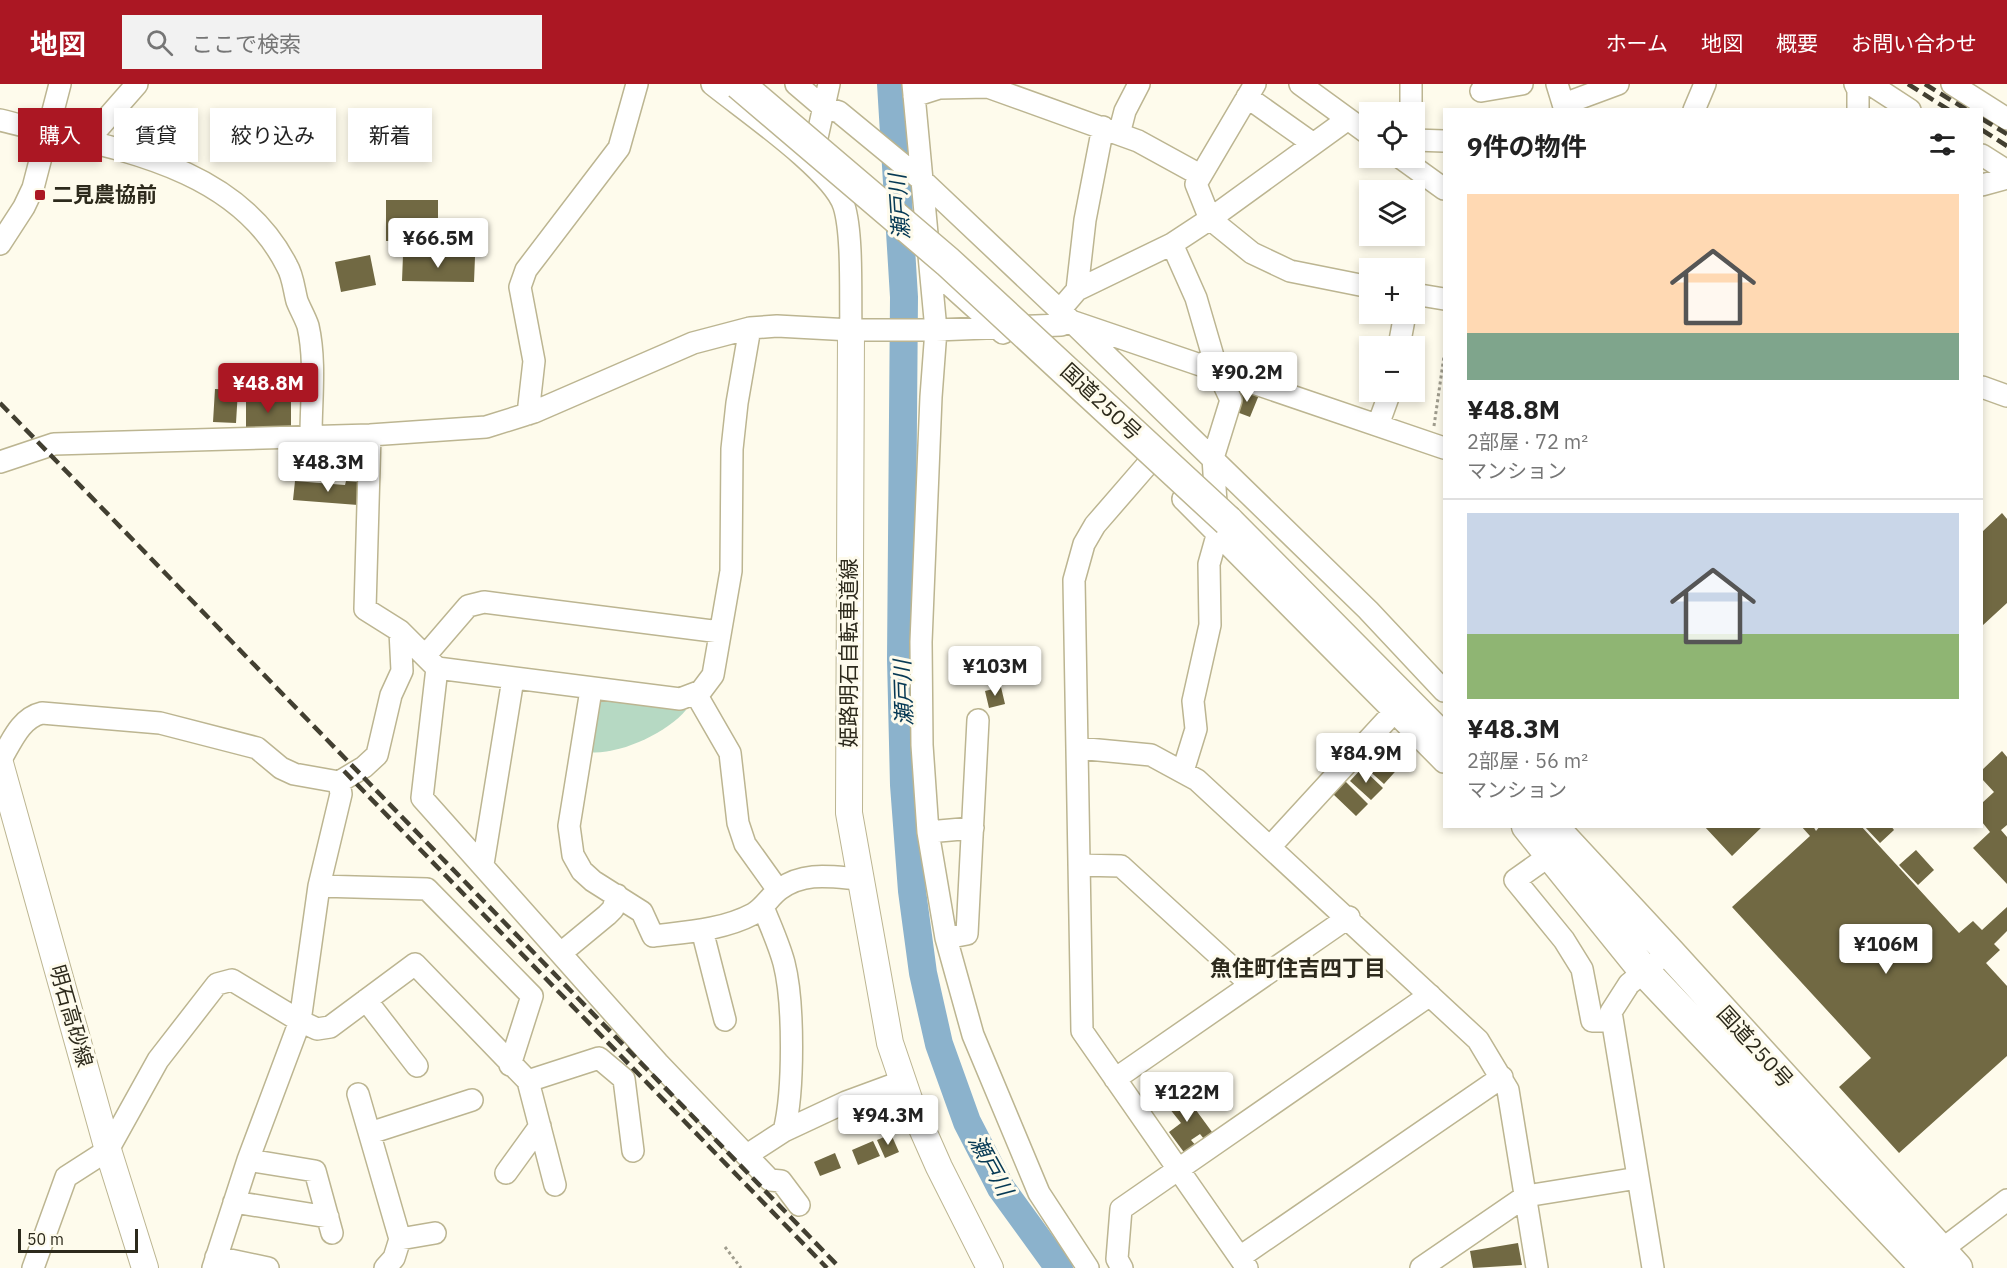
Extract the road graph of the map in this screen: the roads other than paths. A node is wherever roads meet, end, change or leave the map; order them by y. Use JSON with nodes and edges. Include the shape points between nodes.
{"nodes":[{"id":1,"x":60,"y":84,"type":"edge"},
{"id":2,"x":137,"y":84,"type":"edge"},
{"id":3,"x":637,"y":84,"type":"edge"},
{"id":4,"x":712,"y":84,"type":"edge"},
{"id":5,"x":739,"y":84,"type":"edge"},
{"id":6,"x":769,"y":84,"type":"edge"},
{"id":7,"x":796,"y":84,"type":"edge"},
{"id":8,"x":830,"y":84,"type":"edge"},
{"id":9,"x":1139,"y":84,"type":"edge"},
{"id":10,"x":1411,"y":84,"type":"edge"},
{"id":11,"x":1522,"y":84,"type":"edge"},
{"id":12,"x":1557,"y":84,"type":"edge"},
{"id":13,"x":1618,"y":84,"type":"edge"},
{"id":14,"x":1704,"y":84,"type":"edge"},
{"id":15,"x":1855,"y":84,"type":"edge"},
{"id":16,"x":1870,"y":84,"type":"edge"},
{"id":17,"x":1952,"y":84,"type":"edge"},
{"id":18,"x":1312,"y":87,"type":"edge"},
{"id":19,"x":914,"y":90,"type":"edge"},
{"id":20,"x":1251,"y":91,"type":"edge"},
{"id":21,"x":1481,"y":95,"type":"edge"},
{"id":22,"x":1411,"y":102,"type":"edge"},
{"id":23,"x":1564,"y":107,"type":"edge"},
{"id":24,"x":54,"y":108,"type":"edge"},
{"id":25,"x":1695,"y":108,"type":"edge"},
{"id":26,"x":1858,"y":108,"type":"edge"},
{"id":27,"x":1907,"y":108,"type":"edge"},
{"id":28,"x":831,"y":109,"type":"junction"},
{"id":29,"x":2007,"y":118,"type":"edge"},
{"id":30,"x":1348,"y":119,"type":"junction"},
{"id":31,"x":0,"y":120,"type":"edge"},
{"id":32,"x":18,"y":124,"type":"edge"},
{"id":33,"x":102,"y":124,"type":"edge"},
{"id":34,"x":1359,"y":127,"type":"edge"},
{"id":35,"x":1111,"y":131,"type":"junction"},
{"id":36,"x":1425,"y":140,"type":"edge"},
{"id":37,"x":1443,"y":141,"type":"edge"},
{"id":38,"x":1312,"y":143,"type":"junction"},
{"id":39,"x":102,"y":145,"type":"edge"},
{"id":40,"x":1983,"y":156,"type":"edge"},
{"id":41,"x":38,"y":162,"type":"edge"},
{"id":42,"x":811,"y":164,"type":"junction"},
{"id":43,"x":1415,"y":168,"type":"edge"},
{"id":44,"x":2007,"y":171,"type":"edge"},
{"id":45,"x":1200,"y":175,"type":"junction"},
{"id":46,"x":2007,"y":178,"type":"edge"},
{"id":47,"x":924,"y":182,"type":"junction"},
{"id":48,"x":1983,"y":185,"type":"edge"},
{"id":49,"x":1443,"y":188,"type":"edge"},
{"id":50,"x":1210,"y":219,"type":"junction"},
{"id":51,"x":0,"y":244,"type":"edge"},
{"id":52,"x":1172,"y":244,"type":"junction"},
{"id":53,"x":933,"y":270,"type":"junction"},
{"id":54,"x":1359,"y":285,"type":"edge"},
{"id":55,"x":1077,"y":290,"type":"junction"},
{"id":56,"x":1425,"y":296,"type":"edge"},
{"id":57,"x":1443,"y":299,"type":"edge"},
{"id":58,"x":1065,"y":316,"type":"junction"},
{"id":59,"x":750,"y":328,"type":"junction"},
{"id":60,"x":998,"y":328,"type":"junction"},
{"id":61,"x":855,"y":330,"type":"junction"},
{"id":62,"x":936,"y":330,"type":"junction"},
{"id":63,"x":1217,"y":370,"type":"junction"},
{"id":64,"x":1983,"y":387,"type":"edge"},
{"id":65,"x":2007,"y":396,"type":"edge"},
{"id":66,"x":1386,"y":402,"type":"edge"},
{"id":67,"x":528,"y":414,"type":"junction"},
{"id":68,"x":1378,"y":425,"type":"junction"},
{"id":69,"x":370,"y":435,"type":"junction"},
{"id":70,"x":311,"y":436,"type":"junction"},
{"id":71,"x":1438,"y":446,"type":"edge"},
{"id":72,"x":1214,"y":458,"type":"junction"},
{"id":73,"x":0,"y":462,"type":"edge"},
{"id":74,"x":1147,"y":465,"type":"junction"},
{"id":75,"x":1230,"y":521,"type":"junction"},
{"id":76,"x":400,"y":631,"type":"junction"},
{"id":77,"x":720,"y":632,"type":"junction"},
{"id":78,"x":431,"y":662,"type":"junction"},
{"id":79,"x":513,"y":679,"type":"junction"},
{"id":80,"x":1443,"y":689,"type":"edge"},
{"id":81,"x":591,"y":690,"type":"junction"},
{"id":82,"x":696,"y":694,"type":"junction"},
{"id":83,"x":1394,"y":712,"type":"junction"},
{"id":84,"x":1443,"y":714,"type":"edge"},
{"id":85,"x":978,"y":720,"type":"dead end"},
{"id":86,"x":1443,"y":738,"type":"edge"},
{"id":87,"x":1077,"y":748,"type":"junction"},
{"id":88,"x":1443,"y":761,"type":"edge"},
{"id":89,"x":0,"y":762,"type":"edge"},
{"id":90,"x":1183,"y":771,"type":"junction"},
{"id":91,"x":339,"y":782,"type":"junction"},
{"id":92,"x":6,"y":811,"type":"edge"},
{"id":93,"x":973,"y":828,"type":"junction"},
{"id":94,"x":1528,"y":828,"type":"edge"},
{"id":95,"x":1554,"y":828,"type":"edge"},
{"id":96,"x":928,"y":832,"type":"junction"},
{"id":97,"x":1270,"y":847,"type":"junction"},
{"id":98,"x":1549,"y":856,"type":"junction"},
{"id":99,"x":483,"y":864,"type":"junction"},
{"id":100,"x":1079,"y":865,"type":"junction"},
{"id":101,"x":860,"y":879,"type":"junction"},
{"id":102,"x":319,"y":886,"type":"junction"},
{"id":103,"x":778,"y":890,"type":"junction"},
{"id":104,"x":617,"y":895,"type":"junction"},
{"id":105,"x":763,"y":906,"type":"junction"},
{"id":106,"x":1349,"y":917,"type":"junction"},
{"id":107,"x":702,"y":930,"type":"junction"},
{"id":108,"x":946,"y":938,"type":"junction"},
{"id":109,"x":1670,"y":952,"type":"junction"},
{"id":110,"x":561,"y":953,"type":"junction"},
{"id":111,"x":1645,"y":972,"type":"junction"},
{"id":112,"x":1250,"y":984,"type":"junction"},
{"id":113,"x":1430,"y":995,"type":"junction"},
{"id":114,"x":366,"y":1000,"type":"junction"},
{"id":115,"x":725,"y":1020,"type":"dead end"},
{"id":116,"x":300,"y":1021,"type":"junction"},
{"id":117,"x":1612,"y":1021,"type":"junction"},
{"id":118,"x":510,"y":1065,"type":"junction"},
{"id":119,"x":417,"y":1066,"type":"dead end"},
{"id":120,"x":1502,"y":1077,"type":"junction"},
{"id":121,"x":1115,"y":1079,"type":"junction"},
{"id":122,"x":528,"y":1081,"type":"junction"},
{"id":123,"x":903,"y":1081,"type":"junction"},
{"id":124,"x":358,"y":1094,"type":"dead end"},
{"id":125,"x":472,"y":1100,"type":"dead end"},
{"id":126,"x":540,"y":1126,"type":"junction"},
{"id":127,"x":784,"y":1131,"type":"junction"},
{"id":128,"x":370,"y":1133,"type":"junction"},
{"id":129,"x":108,"y":1150,"type":"junction"},
{"id":130,"x":633,"y":1151,"type":"dead end"},
{"id":131,"x":747,"y":1155,"type":"junction"},
{"id":132,"x":248,"y":1160,"type":"junction"},
{"id":133,"x":1180,"y":1169,"type":"junction"},
{"id":134,"x":506,"y":1173,"type":"dead end"},
{"id":135,"x":1638,"y":1178,"type":"junction"},
{"id":136,"x":555,"y":1185,"type":"dead end"},
{"id":137,"x":1526,"y":1196,"type":"junction"},
{"id":138,"x":2007,"y":1200,"type":"edge"},
{"id":139,"x":234,"y":1202,"type":"junction"},
{"id":140,"x":799,"y":1206,"type":"dead end"},
{"id":141,"x":435,"y":1233,"type":"dead end"},
{"id":142,"x":395,"y":1258,"type":"edge"},
{"id":143,"x":215,"y":1263,"type":"edge"},
{"id":144,"x":1244,"y":1263,"type":"edge"},
{"id":145,"x":1932,"y":1264,"type":"edge"},
{"id":146,"x":1116,"y":1265,"type":"edge"},
{"id":147,"x":33,"y":1268,"type":"edge"},
{"id":148,"x":145,"y":1268,"type":"edge"},
{"id":149,"x":268,"y":1268,"type":"edge"},
{"id":150,"x":990,"y":1268,"type":"edge"},
{"id":151,"x":1088,"y":1268,"type":"edge"},
{"id":152,"x":1421,"y":1268,"type":"edge"},
{"id":153,"x":1537,"y":1268,"type":"edge"},
{"id":154,"x":1653,"y":1268,"type":"edge"}],
"edges":[{"from":1,"to":24,"type":"street"},
{"from":2,"to":33,"type":"street"},
{"from":3,"to":67,"type":"street","via":[[619,148],[526,270],[520,287],[534,361]]},
{"from":4,"to":42,"type":"street"},
{"from":5,"to":75,"type":"highway","name":"国道250号","bridge":true,"via":[[948,262]]},
{"from":6,"to":75,"type":"highway","name":"国道250号","via":[[968,254]]},
{"from":7,"to":28,"type":"street"},
{"from":8,"to":28,"type":"street"},
{"from":9,"to":35,"type":"street"},
{"from":10,"to":22,"type":"street"},
{"from":11,"to":21,"type":"street"},
{"from":12,"to":23,"type":"street"},
{"from":13,"to":23,"type":"street"},
{"from":14,"to":25,"type":"street"},
{"from":15,"to":26,"type":"street"},
{"from":16,"to":27,"type":"street"},
{"from":17,"to":29,"type":"street"},
{"from":18,"to":30,"type":"street"},
{"from":19,"to":35,"type":"street","via":[[988,87]]},
{"from":19,"to":47,"type":"street"},
{"from":20,"to":38,"type":"street"},
{"from":20,"to":45,"type":"street"},
{"from":28,"to":42,"type":"street"},
{"from":28,"to":47,"type":"street"},
{"from":30,"to":34,"type":"street"},
{"from":30,"to":38,"type":"street"},
{"from":31,"to":32,"type":"street"},
{"from":35,"to":45,"type":"street"},
{"from":35,"to":55,"type":"street","via":[[1085,220]]},
{"from":36,"to":37,"type":"street"},
{"from":38,"to":50,"type":"street"},
{"from":39,"to":70,"type":"street","via":[[199,179],[263,228],[288,267],[308,326]]},
{"from":40,"to":44,"type":"street"},
{"from":41,"to":51,"type":"street","via":[[24,207]]},
{"from":42,"to":61,"type":"street","via":[[836,189],[843,204]]},
{"from":43,"to":49,"type":"street"},
{"from":45,"to":50,"type":"street","via":[[1196,184]]},
{"from":46,"to":48,"type":"street"},
{"from":47,"to":53,"type":"street"},
{"from":47,"to":58,"type":"street"},
{"from":50,"to":52,"type":"street"},
{"from":50,"to":54,"type":"street","via":[[1252,253],[1290,271]]},
{"from":52,"to":55,"type":"street"},
{"from":52,"to":63,"type":"street","via":[[1196,298]]},
{"from":53,"to":60,"type":"street"},
{"from":53,"to":62,"type":"street"},
{"from":55,"to":58,"type":"street"},
{"from":56,"to":57,"type":"street"},
{"from":58,"to":60,"type":"street","via":[[1061,325]]},
{"from":58,"to":63,"type":"street"},
{"from":58,"to":72,"type":"street"},
{"from":59,"to":61,"type":"street"},
{"from":59,"to":67,"type":"street","via":[[693,344]]},
{"from":59,"to":77,"type":"street","via":[[736,403],[732,571]]},
{"from":60,"to":62,"type":"street"},
{"from":60,"to":74,"type":"street"},
{"from":61,"to":62,"type":"street"},
{"from":61,"to":101,"type":"main road","name":"姫路明石自転車道線","via":[[849,813]]},
{"from":62,"to":96,"type":"street","via":[[921,642]]},
{"from":63,"to":68,"type":"street"},
{"from":63,"to":72,"type":"street","via":[[1231,400]]},
{"from":64,"to":65,"type":"street"},
{"from":66,"to":68,"type":"street"},
{"from":67,"to":69,"type":"street","via":[[486,427]]},
{"from":68,"to":71,"type":"street"},
{"from":69,"to":70,"type":"street"},
{"from":69,"to":76,"type":"street","via":[[365,609]]},
{"from":70,"to":73,"type":"street","via":[[54,444]]},
{"from":72,"to":75,"type":"street"},
{"from":72,"to":80,"type":"street"},
{"from":74,"to":75,"type":"street"},
{"from":74,"to":87,"type":"street","via":[[1089,535],[1074,580]]},
{"from":75,"to":83,"type":"street"},
{"from":75,"to":84,"type":"highway","name":"国道250号"},
{"from":75,"to":86,"type":"highway","name":"国道250号"},
{"from":75,"to":90,"type":"street","via":[[1209,564],[1210,625],[1193,701],[1196,729]]},
{"from":76,"to":78,"type":"street"},
{"from":76,"to":91,"type":"street","via":[[402,671],[391,695],[376,755]]},
{"from":77,"to":78,"type":"street","via":[[484,602],[468,606]]},
{"from":77,"to":82,"type":"street","via":[[712,675]]},
{"from":78,"to":79,"type":"street"},
{"from":78,"to":99,"type":"street","via":[[422,798]]},
{"from":79,"to":81,"type":"street"},
{"from":79,"to":99,"type":"street"},
{"from":81,"to":82,"type":"street","via":[[680,699]]},
{"from":81,"to":104,"type":"street","via":[[569,826],[573,855],[582,871]]},
{"from":82,"to":103,"type":"street","via":[[730,753],[738,823],[745,844]]},
{"from":83,"to":88,"type":"street"},
{"from":83,"to":97,"type":"street"},
{"from":85,"to":93,"type":"street"},
{"from":87,"to":90,"type":"street","via":[[1151,755]]},
{"from":87,"to":100,"type":"street"},
{"from":89,"to":91,"type":"street","via":[[25,722],[42,713],[160,723],[257,748],[280,768],[294,774]]},
{"from":89,"to":92,"type":"main road","name":"明石高砂線"},
{"from":90,"to":97,"type":"street"},
{"from":91,"to":102,"type":"street","via":[[341,794]]},
{"from":92,"to":129,"type":"main road","name":"明石高砂線"},
{"from":93,"to":96,"type":"street"},
{"from":93,"to":108,"type":"street","via":[[967,934]]},
{"from":94,"to":98,"type":"highway","name":"国道250号"},
{"from":95,"to":109,"type":"highway","name":"国道250号"},
{"from":96,"to":108,"type":"street"},
{"from":97,"to":106,"type":"street"},
{"from":98,"to":111,"type":"highway","name":"国道250号"},
{"from":98,"to":117,"type":"street","via":[[1515,880],[1564,940],[1582,969],[1592,1021]]},
{"from":99,"to":110,"type":"street"},
{"from":100,"to":112,"type":"street","via":[[1121,866]]},
{"from":100,"to":121,"type":"street","via":[[1082,1031]]},
{"from":101,"to":103,"type":"street","via":[[817,875],[798,879]]},
{"from":101,"to":123,"type":"main road","name":"姫路明石自転車道線","via":[[890,1043]]},
{"from":102,"to":116,"type":"street"},
{"from":102,"to":118,"type":"street","via":[[427,889],[532,996]]},
{"from":103,"to":105,"type":"street"},
{"from":104,"to":107,"type":"street","via":[[642,912],[653,936]]},
{"from":104,"to":110,"type":"street","via":[[613,909]]},
{"from":105,"to":107,"type":"street","via":[[741,919]]},
{"from":105,"to":127,"type":"street","via":[[786,976],[790,1026]]},
{"from":106,"to":112,"type":"street"},
{"from":106,"to":113,"type":"street"},
{"from":107,"to":115,"type":"street"},
{"from":108,"to":151,"type":"street","via":[[973,1035],[1039,1193]]},
{"from":109,"to":111,"type":"street"},
{"from":109,"to":145,"type":"highway","name":"国道250号"},
{"from":110,"to":131,"type":"street","via":[[658,1063]]},
{"from":111,"to":117,"type":"street","via":[[1629,984],[1611,1012]]},
{"from":111,"to":145,"type":"highway","name":"国道250号"},
{"from":112,"to":121,"type":"street"},
{"from":113,"to":120,"type":"street","via":[[1478,1040]]},
{"from":113,"to":133,"type":"street"},
{"from":114,"to":116,"type":"street","via":[[330,1027],[317,1029]]},
{"from":114,"to":118,"type":"street","via":[[415,964]]},
{"from":114,"to":119,"type":"street"},
{"from":116,"to":129,"type":"street","via":[[232,980],[217,984],[158,1060]]},
{"from":116,"to":132,"type":"street"},
{"from":117,"to":135,"type":"street"},
{"from":118,"to":122,"type":"street"},
{"from":120,"to":137,"type":"street","via":[[1508,1090]]},
{"from":120,"to":144,"type":"street"},
{"from":121,"to":133,"type":"street"},
{"from":122,"to":126,"type":"street"},
{"from":122,"to":130,"type":"street","via":[[599,1058],[624,1079]]},
{"from":123,"to":127,"type":"street"},
{"from":123,"to":150,"type":"main road","name":"姫路明石自転車道線","via":[[939,1167]]},
{"from":124,"to":128,"type":"street"},
{"from":125,"to":128,"type":"street"},
{"from":126,"to":134,"type":"street"},
{"from":126,"to":136,"type":"street"},
{"from":127,"to":131,"type":"street"},
{"from":128,"to":142,"type":"street"},
{"from":129,"to":147,"type":"street","via":[[66,1177]]},
{"from":129,"to":148,"type":"main road","name":"明石高砂線"},
{"from":131,"to":140,"type":"street","via":[[770,1180],[782,1182]]},
{"from":132,"to":139,"type":"street"},
{"from":132,"to":139,"type":"street","via":[[315,1171],[330,1225]]},
{"from":133,"to":144,"type":"street"},
{"from":133,"to":146,"type":"street","via":[[1121,1209]]},
{"from":135,"to":137,"type":"street"},
{"from":135,"to":154,"type":"street"},
{"from":137,"to":152,"type":"street"},
{"from":137,"to":153,"type":"street"},
{"from":138,"to":145,"type":"street"},
{"from":139,"to":143,"type":"street"},
{"from":141,"to":142,"type":"street"},
{"from":143,"to":149,"type":"street"}]}
